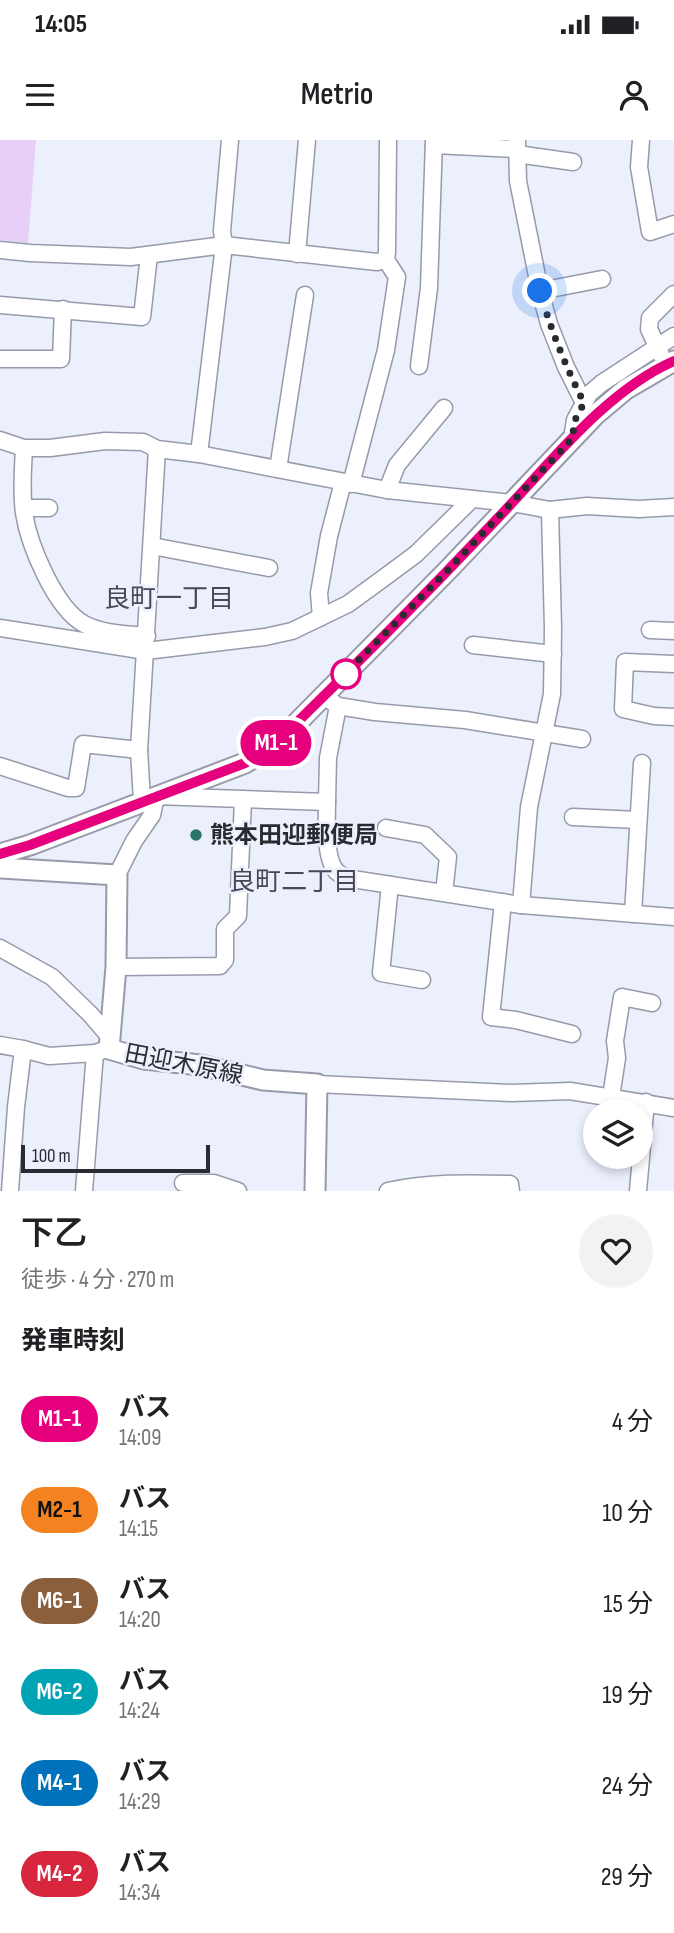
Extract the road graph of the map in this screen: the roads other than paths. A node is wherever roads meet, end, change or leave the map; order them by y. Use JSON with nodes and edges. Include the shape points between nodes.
{"nodes":[{"id":1,"x":230,"y":140,"type":"edge"},
{"id":2,"x":307,"y":140,"type":"edge"},
{"id":3,"x":388,"y":140,"type":"edge"},
{"id":4,"x":641,"y":140,"type":"edge"},
{"id":5,"x":434,"y":142,"type":"edge"},
{"id":6,"x":517,"y":148,"type":"edge"},
{"id":7,"x":573,"y":162,"type":"dead end"},
{"id":8,"x":674,"y":224,"type":"edge"},
{"id":9,"x":224,"y":245,"type":"junction"},
{"id":10,"x":0,"y":250,"type":"edge"},
{"id":11,"x":297,"y":254,"type":"junction"},
{"id":12,"x":149,"y":255,"type":"junction"},
{"id":13,"x":386,"y":260,"type":"junction"},
{"id":14,"x":601,"y":279,"type":"dead end"},
{"id":15,"x":540,"y":291,"type":"junction"},
{"id":16,"x":674,"y":294,"type":"edge"},
{"id":17,"x":305,"y":295,"type":"dead end"},
{"id":18,"x":0,"y":305,"type":"edge"},
{"id":19,"x":63,"y":309,"type":"junction"},
{"id":20,"x":674,"y":336,"type":"edge"},
{"id":21,"x":657,"y":346,"type":"junction"},
{"id":22,"x":0,"y":359,"type":"edge"},
{"id":23,"x":669,"y":363,"type":"edge"},
{"id":24,"x":419,"y":366,"type":"dead end"},
{"id":25,"x":584,"y":403,"type":"junction"},
{"id":26,"x":444,"y":408,"type":"dead end"},
{"id":27,"x":572,"y":439,"type":"junction"},
{"id":28,"x":0,"y":440,"type":"edge"},
{"id":29,"x":24,"y":448,"type":"junction"},
{"id":30,"x":157,"y":449,"type":"junction"},
{"id":31,"x":199,"y":454,"type":"junction"},
{"id":32,"x":278,"y":469,"type":"junction"},
{"id":33,"x":347,"y":483,"type":"junction"},
{"id":34,"x":387,"y":490,"type":"junction"},
{"id":35,"x":472,"y":499,"type":"junction"},
{"id":36,"x":512,"y":503,"type":"junction"},
{"id":37,"x":674,"y":507,"type":"edge"},
{"id":38,"x":24,"y":508,"type":"junction"},
{"id":39,"x":48,"y":508,"type":"dead end"},
{"id":40,"x":550,"y":510,"type":"junction"},
{"id":41,"x":152,"y":545,"type":"junction"},
{"id":42,"x":269,"y":568,"type":"dead end"},
{"id":43,"x":321,"y":617,"type":"junction"},
{"id":44,"x":0,"y":628,"type":"edge"},
{"id":45,"x":650,"y":630,"type":"dead end"},
{"id":46,"x":674,"y":631,"type":"edge"},
{"id":47,"x":147,"y":644,"type":"junction"},
{"id":48,"x":473,"y":645,"type":"dead end"},
{"id":49,"x":553,"y":654,"type":"junction"},
{"id":50,"x":674,"y":664,"type":"edge"},
{"id":51,"x":331,"y":701,"type":"junction"},
{"id":52,"x":674,"y":717,"type":"edge"},
{"id":53,"x":545,"y":733,"type":"junction"},
{"id":54,"x":582,"y":739,"type":"dead end"},
{"id":55,"x":139,"y":750,"type":"junction"},
{"id":56,"x":642,"y":763,"type":"dead end"},
{"id":57,"x":0,"y":766,"type":"edge"},
{"id":58,"x":149,"y":799,"type":"junction"},
{"id":59,"x":243,"y":799,"type":"junction"},
{"id":60,"x":327,"y":802,"type":"junction"},
{"id":61,"x":573,"y":817,"type":"dead end"},
{"id":62,"x":638,"y":820,"type":"junction"},
{"id":63,"x":386,"y":828,"type":"dead end"},
{"id":64,"x":0,"y":854,"type":"edge"},
{"id":65,"x":0,"y":868,"type":"edge"},
{"id":66,"x":117,"y":875,"type":"junction"},
{"id":67,"x":390,"y":885,"type":"junction"},
{"id":68,"x":444,"y":893,"type":"junction"},
{"id":69,"x":503,"y":902,"type":"junction"},
{"id":70,"x":521,"y":905,"type":"junction"},
{"id":71,"x":633,"y":914,"type":"junction"},
{"id":72,"x":674,"y":917,"type":"edge"},
{"id":73,"x":0,"y":948,"type":"edge"},
{"id":74,"x":116,"y":967,"type":"junction"},
{"id":75,"x":422,"y":979,"type":"dead end"},
{"id":76,"x":652,"y":1003,"type":"dead end"},
{"id":77,"x":572,"y":1034,"type":"dead end"},
{"id":78,"x":0,"y":1045,"type":"edge"},
{"id":79,"x":104,"y":1046,"type":"junction"},
{"id":80,"x":23,"y":1049,"type":"junction"},
{"id":81,"x":317,"y":1084,"type":"junction"},
{"id":82,"x":611,"y":1097,"type":"junction"},
{"id":83,"x":625,"y":1099,"type":"edge"},
{"id":84,"x":653,"y":1104,"type":"edge"},
{"id":85,"x":674,"y":1108,"type":"edge"},
{"id":86,"x":640,"y":1169,"type":"edge"},
{"id":87,"x":183,"y":1183,"type":"dead end"},
{"id":88,"x":10,"y":1191,"type":"edge"},
{"id":89,"x":84,"y":1191,"type":"edge"},
{"id":90,"x":238,"y":1191,"type":"edge"},
{"id":91,"x":315,"y":1191,"type":"edge"},
{"id":92,"x":388,"y":1191,"type":"edge"},
{"id":93,"x":511,"y":1191,"type":"edge"},
{"id":94,"x":638,"y":1191,"type":"edge"}],
"edges":[{"from":1,"to":9,"type":"street"},
{"from":2,"to":11,"type":"street"},
{"from":3,"to":13,"type":"street"},
{"from":4,"to":8,"type":"street","via":[[639,167],[650,232]]},
{"from":5,"to":6,"type":"street"},
{"from":5,"to":24,"type":"street","via":[[429,289]]},
{"from":6,"to":7,"type":"street"},
{"from":6,"to":15,"type":"street","via":[[518,181]]},
{"from":9,"to":11,"type":"street"},
{"from":9,"to":12,"type":"street"},
{"from":9,"to":31,"type":"street"},
{"from":10,"to":12,"type":"street"},
{"from":11,"to":13,"type":"street"},
{"from":12,"to":19,"type":"street","via":[[142,317]]},
{"from":13,"to":33,"type":"street","via":[[397,277],[388,338]]},
{"from":14,"to":15,"type":"street"},
{"from":15,"to":25,"type":"street","via":[[549,324]]},
{"from":16,"to":21,"type":"street","via":[[650,318],[649,329]]},
{"from":17,"to":32,"type":"street"},
{"from":18,"to":19,"type":"street"},
{"from":19,"to":22,"type":"street","via":[[61,359]]},
{"from":20,"to":21,"type":"street"},
{"from":21,"to":23,"type":"street"},
{"from":21,"to":25,"type":"street","via":[[602,383]]},
{"from":23,"to":27,"type":"main road","via":[[626,389]]},
{"from":25,"to":27,"type":"street"},
{"from":26,"to":34,"type":"street","via":[[397,465]]},
{"from":27,"to":36,"type":"main road"},
{"from":28,"to":29,"type":"street"},
{"from":29,"to":30,"type":"street","via":[[105,441],[144,442]]},
{"from":29,"to":38,"type":"street"},
{"from":30,"to":31,"type":"street"},
{"from":30,"to":41,"type":"street"},
{"from":31,"to":32,"type":"street"},
{"from":32,"to":33,"type":"street"},
{"from":33,"to":34,"type":"street"},
{"from":33,"to":43,"type":"street","via":[[330,536],[319,593]]},
{"from":34,"to":35,"type":"street"},
{"from":35,"to":36,"type":"street"},
{"from":35,"to":43,"type":"street","via":[[416,554],[348,604]]},
{"from":36,"to":40,"type":"street"},
{"from":36,"to":51,"type":"main road"},
{"from":37,"to":40,"type":"street"},
{"from":38,"to":39,"type":"street"},
{"from":38,"to":47,"type":"street","via":[[45,572],[71,614],[84,624]]},
{"from":40,"to":49,"type":"street"},
{"from":41,"to":42,"type":"street"},
{"from":41,"to":47,"type":"street"},
{"from":43,"to":47,"type":"street","via":[[265,637]]},
{"from":44,"to":47,"type":"street"},
{"from":45,"to":46,"type":"street"},
{"from":47,"to":55,"type":"street"},
{"from":48,"to":49,"type":"street"},
{"from":49,"to":53,"type":"street"},
{"from":50,"to":52,"type":"street","via":[[625,662],[623,709]]},
{"from":51,"to":53,"type":"street","via":[[375,712]]},
{"from":51,"to":58,"type":"main road","via":[[245,763]]},
{"from":51,"to":60,"type":"street"},
{"from":53,"to":54,"type":"street"},
{"from":53,"to":70,"type":"street","via":[[529,807]]},
{"from":55,"to":57,"type":"street","via":[[83,744],[76,788]]},
{"from":55,"to":58,"type":"street"},
{"from":56,"to":62,"type":"street"},
{"from":58,"to":59,"type":"street"},
{"from":58,"to":64,"type":"main road"},
{"from":58,"to":66,"type":"street","via":[[152,815]]},
{"from":59,"to":60,"type":"street"},
{"from":59,"to":74,"type":"street","via":[[238,916],[226,929],[225,960],[220,965]]},
{"from":60,"to":67,"type":"street","via":[[328,846],[336,871],[346,878]]},
{"from":61,"to":62,"type":"street"},
{"from":62,"to":71,"type":"street"},
{"from":63,"to":68,"type":"street","via":[[425,835],[449,857]]},
{"from":65,"to":66,"type":"main road"},
{"from":66,"to":74,"type":"main road","name":"田迎木原線"},
{"from":67,"to":68,"type":"street"},
{"from":67,"to":75,"type":"street","via":[[381,973]]},
{"from":68,"to":69,"type":"street"},
{"from":69,"to":70,"type":"street"},
{"from":69,"to":77,"type":"street","via":[[491,1017]]},
{"from":70,"to":71,"type":"street"},
{"from":71,"to":72,"type":"street"},
{"from":73,"to":79,"type":"street","via":[[52,977],[90,1014]]},
{"from":74,"to":79,"type":"main road","name":"田迎木原線"},
{"from":76,"to":82,"type":"street","via":[[622,997]]},
{"from":78,"to":80,"type":"street"},
{"from":79,"to":80,"type":"street","via":[[49,1056]]},
{"from":79,"to":81,"type":"main road","name":"田迎木原線","via":[[144,1059],[200,1065],[263,1080]]},
{"from":79,"to":89,"type":"street"},
{"from":80,"to":88,"type":"street"},
{"from":81,"to":82,"type":"street","via":[[512,1093],[570,1091]]},
{"from":81,"to":91,"type":"main road"},
{"from":82,"to":83,"type":"street"},
{"from":84,"to":85,"type":"street"},
{"from":86,"to":94,"type":"street"},
{"from":87,"to":90,"type":"street","via":[[214,1183]]},
{"from":92,"to":93,"type":"street","via":[[473,1183],[510,1184]]}]}
